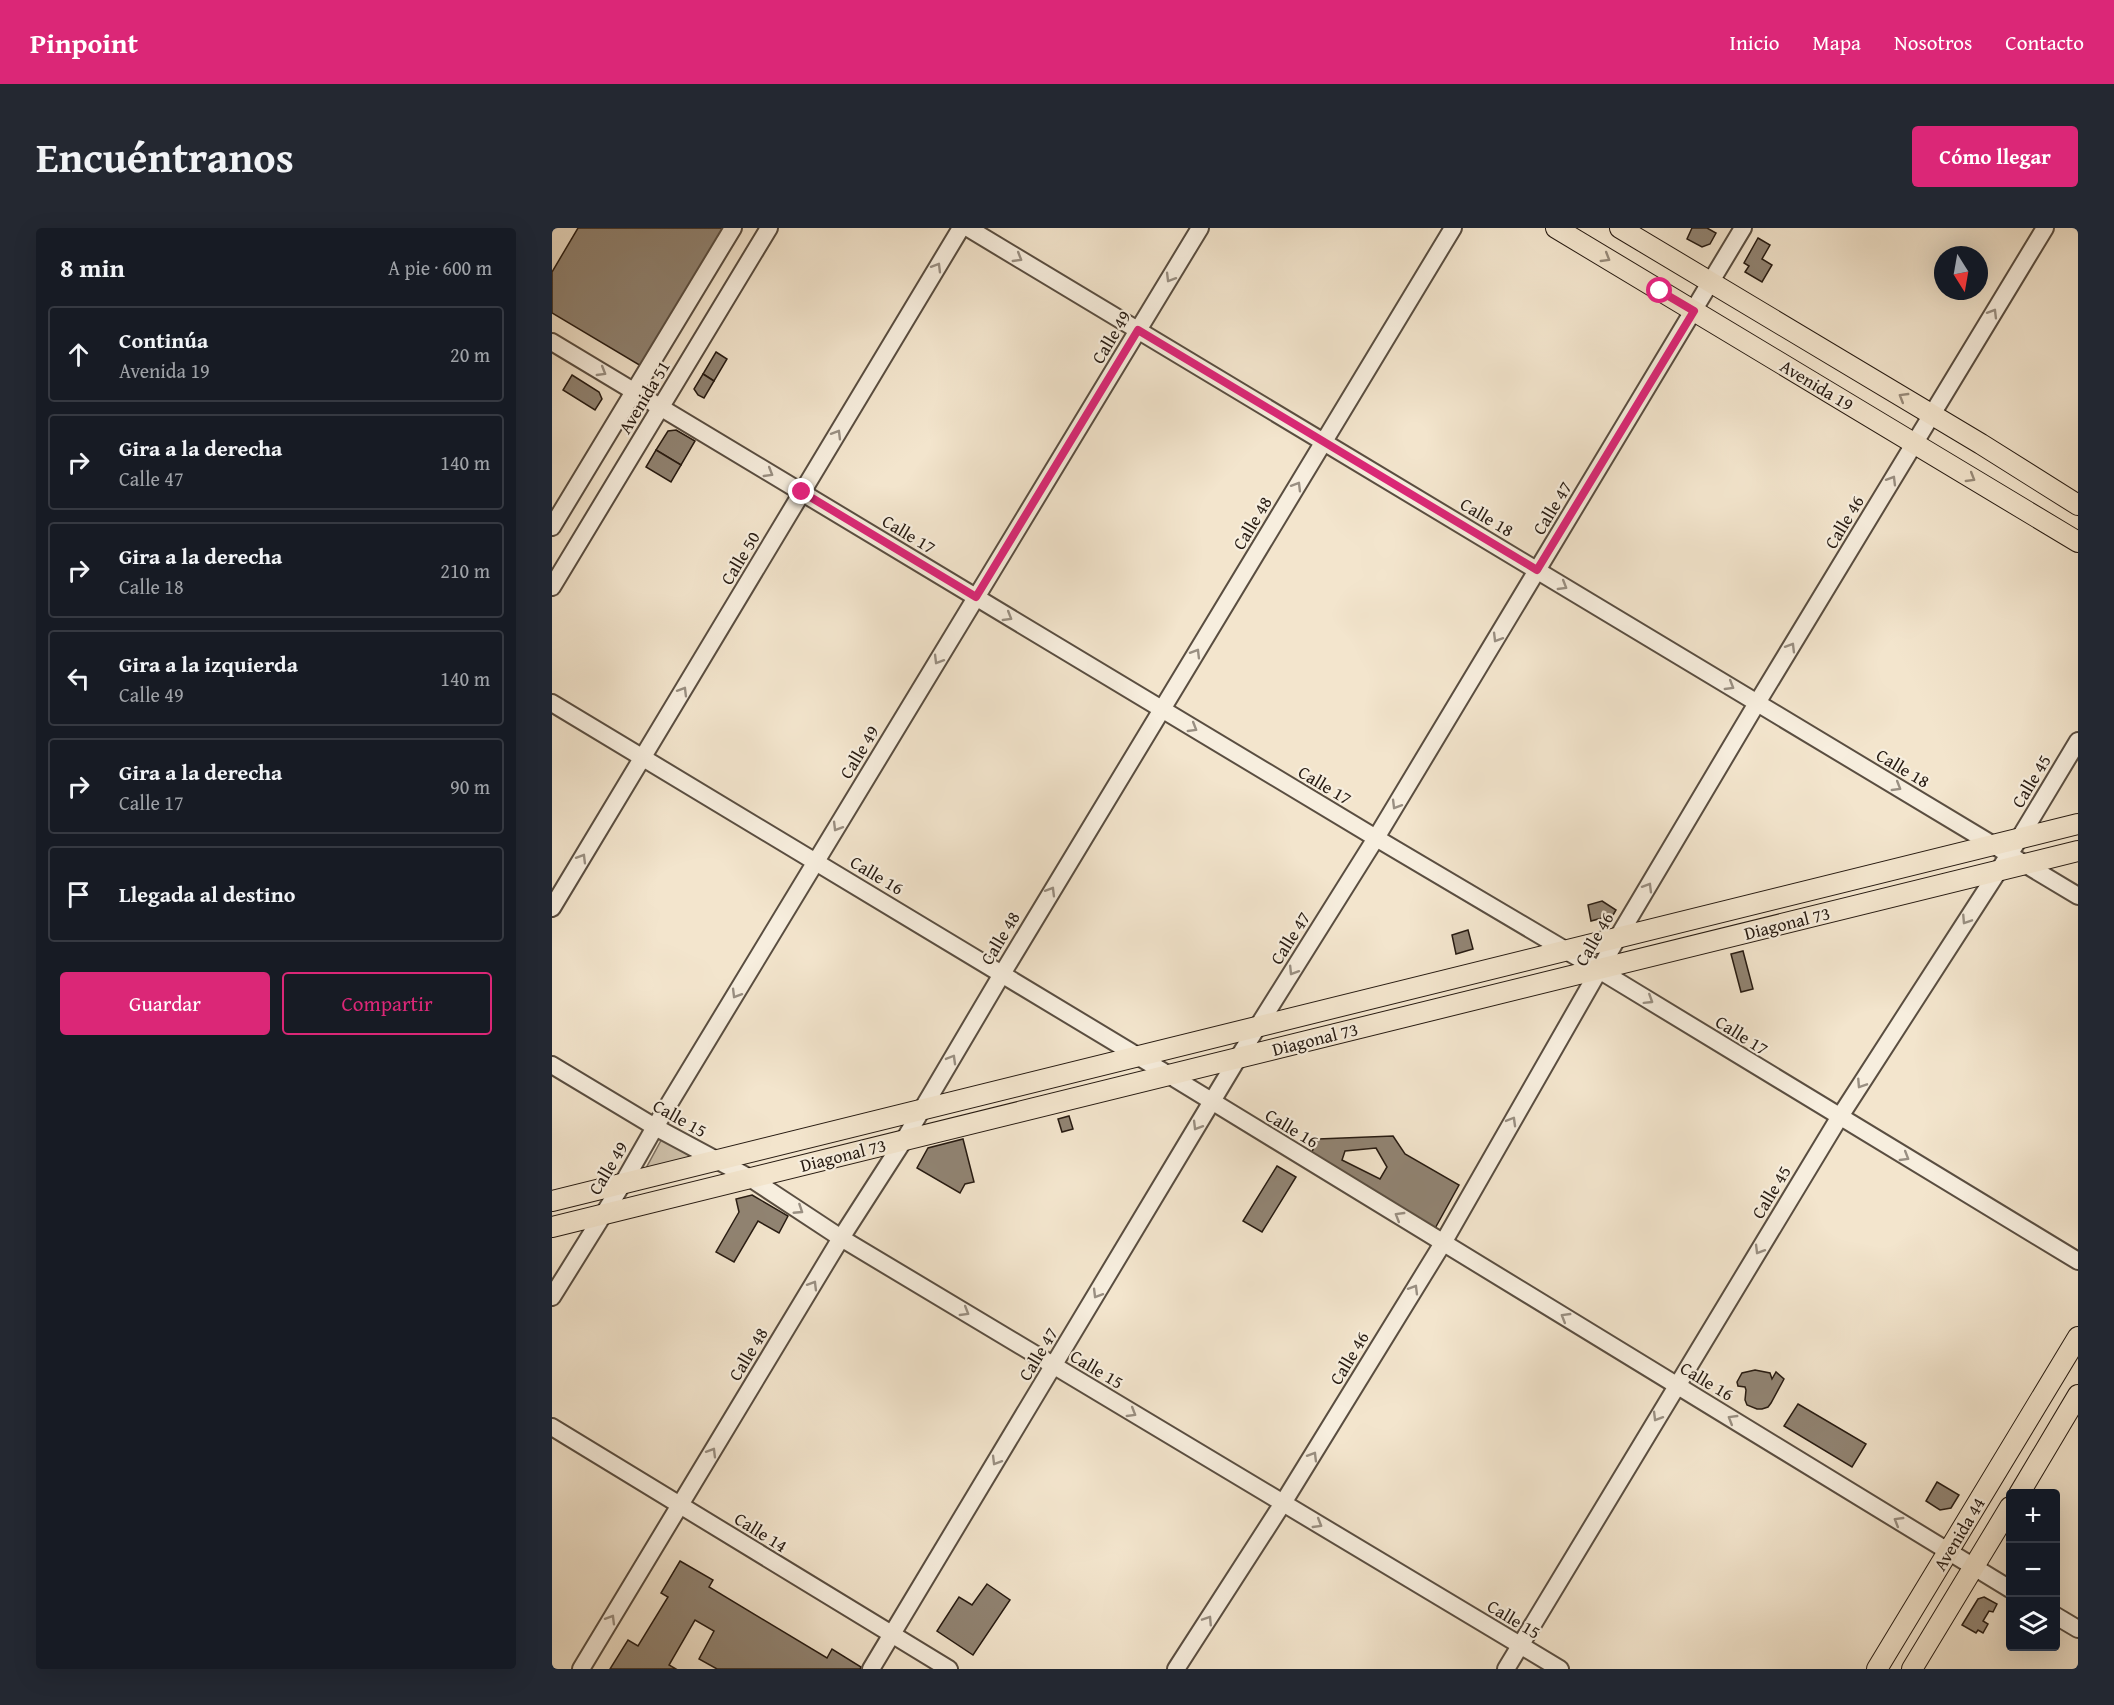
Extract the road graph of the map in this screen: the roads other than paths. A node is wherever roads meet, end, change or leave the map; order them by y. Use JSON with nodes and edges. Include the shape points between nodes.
{"nodes":[{"id":1,"x":733,"y":228,"type":"edge"},
{"id":2,"x":769,"y":228,"type":"edge"},
{"id":3,"x":961,"y":228,"type":"edge"},
{"id":4,"x":968,"y":228,"type":"edge"},
{"id":5,"x":1200,"y":228,"type":"edge"},
{"id":6,"x":1453,"y":228,"type":"edge"},
{"id":7,"x":1556,"y":228,"type":"edge"},
{"id":8,"x":1620,"y":228,"type":"edge"},
{"id":9,"x":1743,"y":228,"type":"edge"},
{"id":10,"x":2045,"y":228,"type":"edge"},
{"id":11,"x":1710,"y":282,"type":"junction"},
{"id":12,"x":1694,"y":311,"type":"junction"},
{"id":13,"x":1138,"y":330,"type":"junction"},
{"id":14,"x":552,"y":342,"type":"edge"},
{"id":15,"x":634,"y":391,"type":"junction"},
{"id":16,"x":660,"y":407,"type":"junction"},
{"id":17,"x":1932,"y":415,"type":"junction"},
{"id":18,"x":1324,"y":442,"type":"junction"},
{"id":19,"x":1914,"y":444,"type":"junction"},
{"id":20,"x":802,"y":492,"type":"junction"},
{"id":21,"x":2078,"y":505,"type":"edge"},
{"id":22,"x":552,"y":527,"type":"edge"},
{"id":23,"x":2078,"y":542,"type":"edge"},
{"id":24,"x":1537,"y":570,"type":"junction"},
{"id":25,"x":552,"y":586,"type":"edge"},
{"id":26,"x":976,"y":597,"type":"junction"},
{"id":27,"x":1757,"y":702,"type":"junction"},
{"id":28,"x":552,"y":703,"type":"edge"},
{"id":29,"x":1162,"y":709,"type":"junction"},
{"id":30,"x":2078,"y":741,"type":"edge"},
{"id":31,"x":643,"y":757,"type":"junction"},
{"id":32,"x":2078,"y":824,"type":"edge"},
{"id":33,"x":1376,"y":838,"type":"junction"},
{"id":34,"x":2011,"y":850,"type":"junction"},
{"id":35,"x":2078,"y":851,"type":"edge"},
{"id":36,"x":816,"y":861,"type":"junction"},
{"id":37,"x":1998,"y":871,"type":"junction"},
{"id":38,"x":2078,"y":896,"type":"edge"},
{"id":39,"x":552,"y":908,"type":"edge"},
{"id":40,"x":1618,"y":937,"type":"junction"},
{"id":41,"x":1564,"y":950,"type":"junction"},
{"id":42,"x":1599,"y":970,"type":"junction"},
{"id":43,"x":1002,"y":974,"type":"junction"},
{"id":44,"x":1257,"y":1027,"type":"junction"},
{"id":45,"x":1136,"y":1057,"type":"junction"},
{"id":46,"x":1238,"y":1058,"type":"junction"},
{"id":47,"x":552,"y":1065,"type":"edge"},
{"id":48,"x":1169,"y":1075,"type":"junction"},
{"id":49,"x":1212,"y":1102,"type":"junction"},
{"id":50,"x":922,"y":1110,"type":"junction"},
{"id":51,"x":1839,"y":1118,"type":"junction"},
{"id":52,"x":655,"y":1127,"type":"junction"},
{"id":53,"x":904,"y":1140,"type":"junction"},
{"id":54,"x":716,"y":1160,"type":"junction"},
{"id":55,"x":750,"y":1178,"type":"junction"},
{"id":56,"x":623,"y":1183,"type":"junction"},
{"id":57,"x":552,"y":1201,"type":"edge"},
{"id":58,"x":602,"y":1215,"type":"junction"},
{"id":59,"x":552,"y":1227,"type":"edge"},
{"id":60,"x":841,"y":1238,"type":"junction"},
{"id":61,"x":1443,"y":1243,"type":"junction"},
{"id":62,"x":2078,"y":1261,"type":"edge"},
{"id":63,"x":552,"y":1297,"type":"edge"},
{"id":64,"x":2078,"y":1337,"type":"edge"},
{"id":65,"x":1054,"y":1365,"type":"junction"},
{"id":66,"x":1676,"y":1385,"type":"junction"},
{"id":67,"x":2078,"y":1395,"type":"edge"},
{"id":68,"x":552,"y":1427,"type":"edge"},
{"id":69,"x":2022,"y":1489,"type":"edge"},
{"id":70,"x":1283,"y":1503,"type":"junction"},
{"id":71,"x":680,"y":1505,"type":"junction"},
{"id":72,"x":2006,"y":1514,"type":"edge"},
{"id":73,"x":1948,"y":1551,"type":"junction"},
{"id":74,"x":1974,"y":1567,"type":"junction"},
{"id":75,"x":2006,"y":1587,"type":"edge"},
{"id":76,"x":2060,"y":1619,"type":"edge"},
{"id":77,"x":2078,"y":1629,"type":"edge"},
{"id":78,"x":891,"y":1635,"type":"junction"},
{"id":79,"x":1520,"y":1645,"type":"junction"},
{"id":80,"x":581,"y":1669,"type":"edge"},
{"id":81,"x":871,"y":1669,"type":"edge"},
{"id":82,"x":949,"y":1669,"type":"edge"},
{"id":83,"x":1176,"y":1669,"type":"edge"},
{"id":84,"x":1506,"y":1669,"type":"edge"},
{"id":85,"x":1560,"y":1669,"type":"edge"},
{"id":86,"x":1877,"y":1669,"type":"edge"},
{"id":87,"x":1912,"y":1669,"type":"edge"}],
"edges":[{"from":1,"to":15,"type":"street","name":"Avenida 51"},
{"from":2,"to":16,"type":"street","name":"Avenida 51"},
{"from":20,"to":3,"type":"street","name":"Calle 50","one_way":true},
{"from":4,"to":13,"type":"street","name":"Calle 18","one_way":true},
{"from":5,"to":13,"type":"street","name":"Calle 49","one_way":true},
{"from":6,"to":18,"type":"street","name":"Calle 48"},
{"from":7,"to":12,"type":"main road","name":"Avenida 19","one_way":true},
{"from":8,"to":11,"type":"main road","name":"Avenida 19"},
{"from":9,"to":11,"type":"street","name":"Calle 47"},
{"from":17,"to":10,"type":"street","name":"Calle 46","one_way":true},
{"from":11,"to":12,"type":"street","name":"Calle 47"},
{"from":17,"to":11,"type":"main road","name":"Avenida 19","one_way":true},
{"from":12,"to":19,"type":"main road","name":"Avenida 19"},
{"from":12,"to":24,"type":"street","name":"Calle 47"},
{"from":13,"to":18,"type":"street","name":"Calle 18"},
{"from":13,"to":26,"type":"street","name":"Calle 49"},
{"from":14,"to":15,"type":"street","name":"Calle 17","one_way":true},
{"from":15,"to":16,"type":"street","name":"Calle 17"},
{"from":15,"to":22,"type":"street","name":"Avenida 51"},
{"from":16,"to":20,"type":"street","name":"Calle 17","one_way":true},
{"from":16,"to":25,"type":"street","name":"Avenida 51"},
{"from":17,"to":19,"type":"street","name":"Calle 46"},
{"from":17,"to":21,"type":"main road","name":"Avenida 19"},
{"from":18,"to":24,"type":"street","name":"Calle 18"},
{"from":29,"to":18,"type":"street","name":"Calle 48","one_way":true},
{"from":19,"to":23,"type":"main road","name":"Avenida 19","one_way":true},
{"from":27,"to":19,"type":"street","name":"Calle 46","one_way":true},
{"from":20,"to":26,"type":"street","name":"Calle 17"},
{"from":31,"to":20,"type":"street","name":"Calle 50","one_way":true},
{"from":24,"to":27,"type":"street","name":"Calle 18","one_way":true},
{"from":24,"to":33,"type":"street","name":"Calle 47","one_way":true},
{"from":26,"to":29,"type":"street","name":"Calle 17","one_way":true},
{"from":26,"to":36,"type":"street","name":"Calle 49","one_way":true},
{"from":27,"to":34,"type":"street","name":"Calle 18","one_way":true},
{"from":40,"to":27,"type":"street","name":"Calle 46","one_way":true},
{"from":28,"to":31,"type":"street","name":"Calle 16"},
{"from":29,"to":33,"type":"street","name":"Calle 17","one_way":true},
{"from":43,"to":29,"type":"street","name":"Calle 48","one_way":true},
{"from":30,"to":34,"type":"street","name":"Calle 45"},
{"from":31,"to":36,"type":"street","name":"Calle 16"},
{"from":39,"to":31,"type":"street","name":"Calle 50","one_way":true},
{"from":32,"to":34,"type":"main road","name":"Diagonal 73"},
{"from":33,"to":41,"type":"street","name":"Calle 17"},
{"from":33,"to":44,"type":"street","name":"Calle 47","one_way":true},
{"from":34,"to":35,"type":"main road","name":"Diagonal 73"},
{"from":34,"to":37,"type":"main road","name":"Diagonal 73"},
{"from":34,"to":38,"type":"street","name":"Calle 18"},
{"from":34,"to":40,"type":"main road","name":"Diagonal 73"},
{"from":36,"to":43,"type":"street","name":"Calle 16"},
{"from":36,"to":52,"type":"street","name":"Calle 49","one_way":true},
{"from":37,"to":42,"type":"main road","name":"Diagonal 73"},
{"from":37,"to":51,"type":"street","name":"Calle 45","one_way":true},
{"from":40,"to":41,"type":"main road","name":"Diagonal 73"},
{"from":40,"to":42,"type":"street","name":"Calle 46"},
{"from":41,"to":42,"type":"street","name":"Calle 17"},
{"from":41,"to":44,"type":"main road","name":"Diagonal 73"},
{"from":42,"to":46,"type":"main road","name":"Diagonal 73"},
{"from":42,"to":51,"type":"street","name":"Calle 17","one_way":true},
{"from":61,"to":42,"type":"street","name":"Calle 46","one_way":true},
{"from":43,"to":45,"type":"street","name":"Calle 16"},
{"from":50,"to":43,"type":"street","name":"Calle 48","one_way":true},
{"from":44,"to":45,"type":"main road","name":"Diagonal 73"},
{"from":44,"to":46,"type":"street","name":"Calle 47"},
{"from":45,"to":48,"type":"street","name":"Calle 16"},
{"from":45,"to":50,"type":"main road","name":"Diagonal 73"},
{"from":46,"to":48,"type":"main road","name":"Diagonal 73"},
{"from":46,"to":49,"type":"street","name":"Calle 47"},
{"from":47,"to":52,"type":"street","name":"Calle 15"},
{"from":48,"to":49,"type":"street","name":"Calle 16"},
{"from":48,"to":53,"type":"main road","name":"Diagonal 73"},
{"from":61,"to":49,"type":"street","name":"Calle 16","one_way":true},
{"from":49,"to":65,"type":"street","name":"Calle 47","one_way":true},
{"from":50,"to":53,"type":"street","name":"Calle 48"},
{"from":50,"to":54,"type":"main road","name":"Diagonal 73"},
{"from":51,"to":62,"type":"street","name":"Calle 17","one_way":true},
{"from":51,"to":66,"type":"street","name":"Calle 45","one_way":true},
{"from":52,"to":54,"type":"street","name":"Calle 15"},
{"from":52,"to":56,"type":"street","name":"Calle 49"},
{"from":53,"to":55,"type":"main road","name":"Diagonal 73"},
{"from":53,"to":60,"type":"street","name":"Calle 48"},
{"from":54,"to":55,"type":"street","name":"Calle 15"},
{"from":54,"to":56,"type":"main road","name":"Diagonal 73"},
{"from":55,"to":58,"type":"main road","name":"Diagonal 73"},
{"from":55,"to":60,"type":"street","name":"Calle 15","one_way":true},
{"from":56,"to":57,"type":"main road","name":"Diagonal 73"},
{"from":56,"to":58,"type":"street","name":"Calle 49"},
{"from":58,"to":59,"type":"main road","name":"Diagonal 73"},
{"from":58,"to":63,"type":"street","name":"Calle 49"},
{"from":60,"to":65,"type":"street","name":"Calle 15","one_way":true},
{"from":71,"to":60,"type":"street","name":"Calle 48","one_way":true},
{"from":66,"to":61,"type":"street","name":"Calle 16","one_way":true},
{"from":70,"to":61,"type":"street","name":"Calle 46","one_way":true},
{"from":64,"to":73,"type":"main road","name":"Avenida 44"},
{"from":65,"to":70,"type":"street","name":"Calle 15","one_way":true},
{"from":65,"to":78,"type":"street","name":"Calle 47","one_way":true},
{"from":73,"to":66,"type":"street","name":"Calle 16","one_way":true},
{"from":66,"to":79,"type":"street","name":"Calle 45","one_way":true},
{"from":67,"to":69,"type":"main road"},
{"from":68,"to":71,"type":"street","name":"Calle 14"},
{"from":70,"to":79,"type":"street","name":"Calle 15","one_way":true},
{"from":83,"to":70,"type":"street","name":"Calle 46","one_way":true},
{"from":71,"to":78,"type":"street","name":"Calle 14"},
{"from":80,"to":71,"type":"street","name":"Calle 48","one_way":true},
{"from":72,"to":74,"type":"main road","name":"Avenida 44"},
{"from":73,"to":74,"type":"street","name":"Calle 16"},
{"from":73,"to":86,"type":"main road","name":"Avenida 44"},
{"from":74,"to":75,"type":"street","name":"Calle 16"},
{"from":74,"to":87,"type":"main road","name":"Avenida 44"},
{"from":76,"to":77,"type":"street"},
{"from":78,"to":81,"type":"street","name":"Calle 47"},
{"from":78,"to":82,"type":"street","name":"Calle 14"},
{"from":79,"to":84,"type":"street","name":"Calle 45"},
{"from":79,"to":85,"type":"street","name":"Calle 15"}]}
